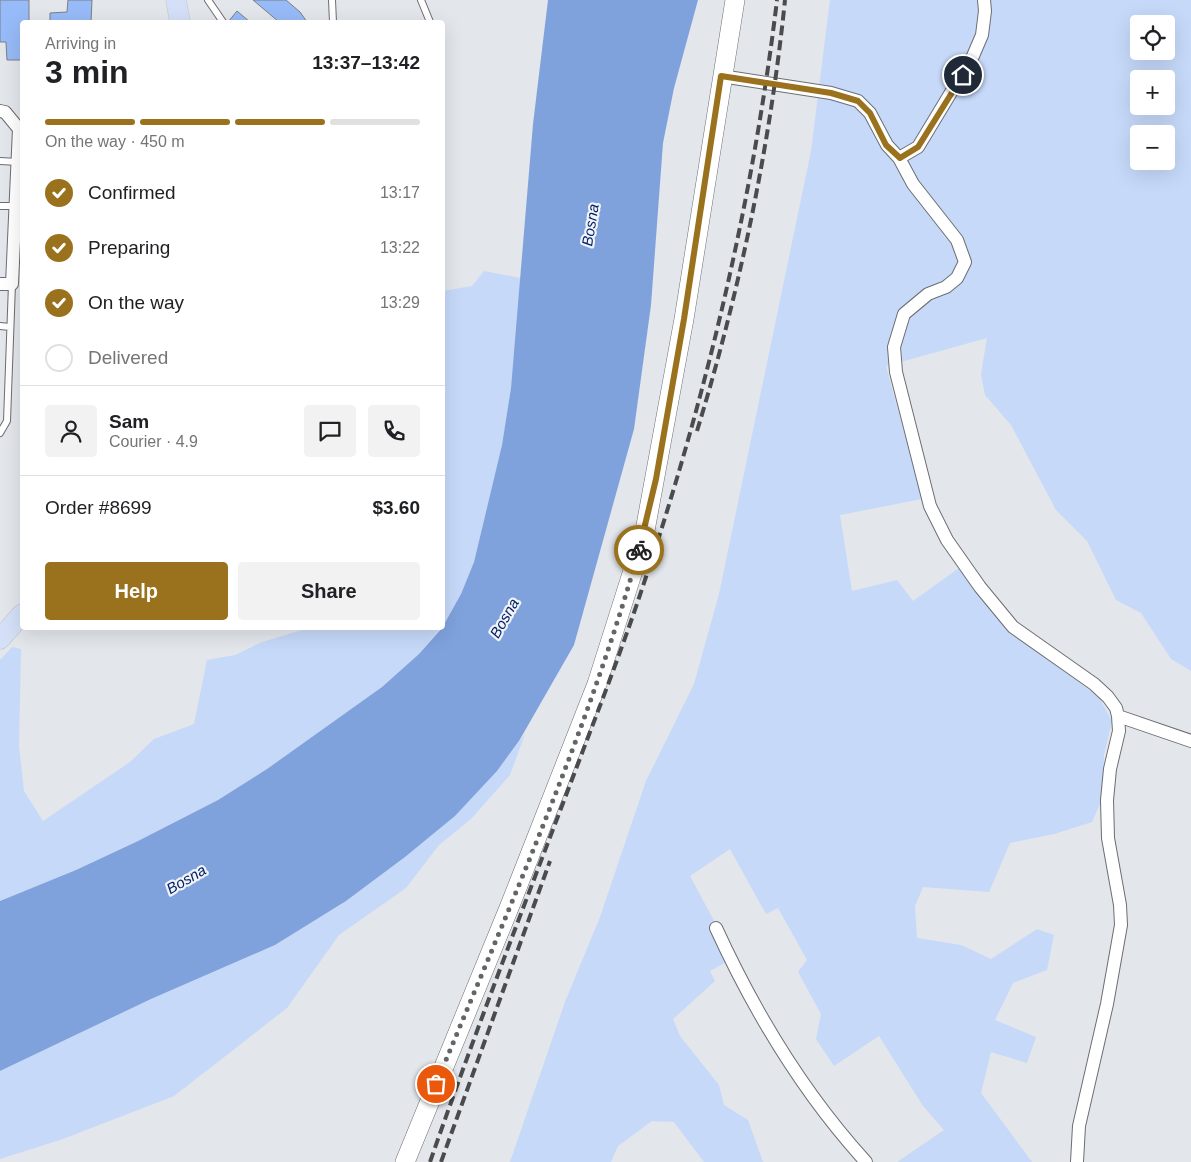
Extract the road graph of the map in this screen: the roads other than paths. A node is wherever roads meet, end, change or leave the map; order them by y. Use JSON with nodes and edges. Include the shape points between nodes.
{"nodes":[{"id":1,"x":176,"y":0,"type":"edge"},
{"id":2,"x":208,"y":0,"type":"edge"},
{"id":3,"x":332,"y":0,"type":"edge"},
{"id":4,"x":421,"y":0,"type":"edge"},
{"id":5,"x":735,"y":0,"type":"edge"},
{"id":6,"x":984,"y":0,"type":"edge"},
{"id":7,"x":180,"y":20,"type":"edge"},
{"id":8,"x":222,"y":20,"type":"edge"},
{"id":9,"x":333,"y":20,"type":"edge"},
{"id":10,"x":429,"y":20,"type":"edge"},
{"id":11,"x":721,"y":76,"type":"junction"},
{"id":12,"x":0,"y":111,"type":"edge"},
{"id":13,"x":900,"y":158,"type":"junction"},
{"id":14,"x":0,"y":161,"type":"edge"},
{"id":15,"x":18,"y":162,"type":"junction"},
{"id":16,"x":0,"y":206,"type":"edge"},
{"id":17,"x":15,"y":206,"type":"junction"},
{"id":18,"x":6,"y":284,"type":"edge"},
{"id":19,"x":0,"y":326,"type":"edge"},
{"id":20,"x":10,"y":327,"type":"junction"},
{"id":21,"x":0,"y":361,"type":"edge"},
{"id":22,"x":9,"y":362,"type":"junction"},
{"id":23,"x":0,"y":394,"type":"edge"},
{"id":24,"x":8,"y":395,"type":"junction"},
{"id":25,"x":0,"y":433,"type":"edge"},
{"id":26,"x":20,"y":616,"type":"edge"},
{"id":27,"x":0,"y":639,"type":"edge"},
{"id":28,"x":1118,"y":716,"type":"junction"},
{"id":29,"x":1191,"y":741,"type":"edge"},
{"id":30,"x":716,"y":928,"type":"dead end"},
{"id":31,"x":405,"y":1162,"type":"edge"},
{"id":32,"x":866,"y":1162,"type":"edge"},
{"id":33,"x":1077,"y":1162,"type":"edge"}],
"edges":[{"from":1,"to":7,"type":"main road"},
{"from":2,"to":8,"type":"lane"},
{"from":3,"to":9,"type":"lane"},
{"from":4,"to":10,"type":"lane"},
{"from":5,"to":11,"type":"main road"},
{"from":6,"to":13,"type":"street","via":[[986,11],[982,35],[974,56],[918,147]]},
{"from":11,"to":13,"type":"street","via":[[831,93],[858,101],[870,113],[886,145]]},
{"from":11,"to":31,"type":"main road","via":[[684,319],[644,536],[590,701]]},
{"from":12,"to":15,"type":"street","via":[[5,112],[19,129]]},
{"from":13,"to":28,"type":"street","via":[[913,184],[957,240],[965,262],[957,278],[946,287],[928,294],[904,314],[894,347],[896,372],[930,506],[947,540],[1013,627],[1094,684],[1108,697]]},
{"from":14,"to":15,"type":"lane"},
{"from":15,"to":17,"type":"street"},
{"from":16,"to":17,"type":"lane"},
{"from":17,"to":18,"type":"street"},
{"from":18,"to":20,"type":"lane"},
{"from":19,"to":20,"type":"lane"},
{"from":20,"to":22,"type":"lane"},
{"from":21,"to":22,"type":"lane"},
{"from":22,"to":24,"type":"lane"},
{"from":23,"to":24,"type":"lane"},
{"from":24,"to":25,"type":"lane","via":[[7,421]]},
{"from":26,"to":27,"type":"main road"},
{"from":28,"to":29,"type":"street"},
{"from":28,"to":33,"type":"street","via":[[1119,732],[1107,800],[1108,838],[1120,905],[1120,925],[1107,1004],[1079,1126]]},
{"from":30,"to":32,"type":"street","via":[[748,992],[793,1066]]}]}
